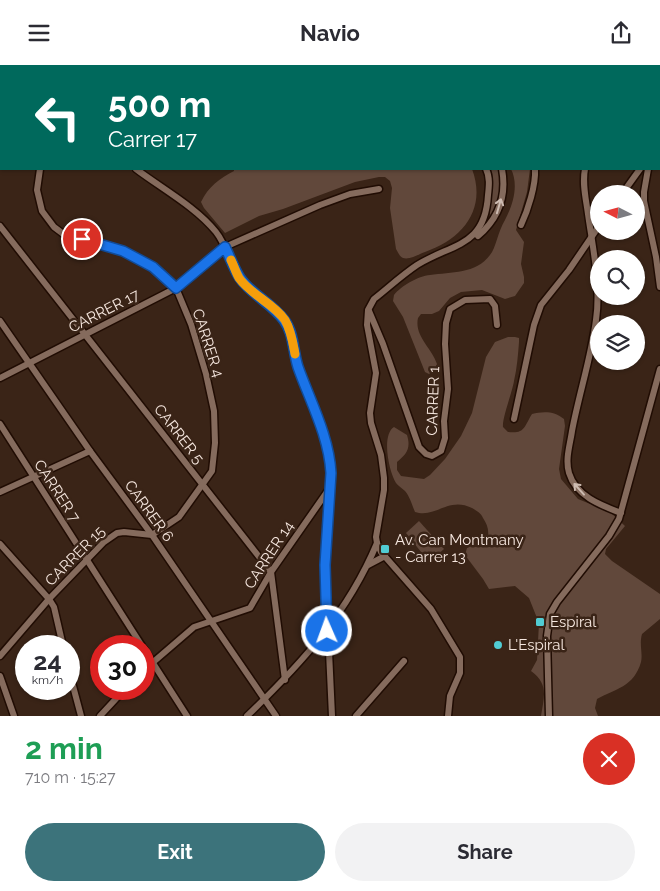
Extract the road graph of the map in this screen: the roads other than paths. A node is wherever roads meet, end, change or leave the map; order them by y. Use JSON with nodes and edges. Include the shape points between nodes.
{"nodes":[{"id":1,"x":40,"y":170,"type":"edge"},
{"id":2,"x":137,"y":170,"type":"edge"},
{"id":3,"x":486,"y":170,"type":"edge"},
{"id":4,"x":502,"y":170,"type":"edge"},
{"id":5,"x":536,"y":170,"type":"edge"},
{"id":6,"x":585,"y":170,"type":"edge"},
{"id":7,"x":639,"y":170,"type":"edge"},
{"id":8,"x":648,"y":170,"type":"edge"},
{"id":9,"x":628,"y":185,"type":"edge"},
{"id":10,"x":379,"y":189,"type":"dead end"},
{"id":11,"x":521,"y":225,"type":"dead end"},
{"id":12,"x":0,"y":227,"type":"edge"},
{"id":13,"x":590,"y":230,"type":"edge"},
{"id":14,"x":590,"y":238,"type":"edge"},
{"id":15,"x":591,"y":240,"type":"edge"},
{"id":16,"x":225,"y":247,"type":"junction"},
{"id":17,"x":452,"y":248,"type":"junction"},
{"id":18,"x":660,"y":287,"type":"edge"},
{"id":19,"x":176,"y":288,"type":"junction"},
{"id":20,"x":368,"y":310,"type":"junction"},
{"id":21,"x":0,"y":321,"type":"edge"},
{"id":22,"x":497,"y":325,"type":"dead end"},
{"id":23,"x":85,"y":334,"type":"junction"},
{"id":24,"x":30,"y":364,"type":"junction"},
{"id":25,"x":660,"y":369,"type":"edge"},
{"id":26,"x":0,"y":379,"type":"edge"},
{"id":27,"x":514,"y":419,"type":"dead end"},
{"id":28,"x":0,"y":424,"type":"edge"},
{"id":29,"x":90,"y":451,"type":"junction"},
{"id":30,"x":34,"y":477,"type":"junction"},
{"id":31,"x":203,"y":485,"type":"junction"},
{"id":32,"x":330,"y":488,"type":"junction"},
{"id":33,"x":0,"y":492,"type":"edge"},
{"id":34,"x":621,"y":513,"type":"junction"},
{"id":35,"x":152,"y":535,"type":"junction"},
{"id":36,"x":377,"y":543,"type":"junction"},
{"id":37,"x":0,"y":544,"type":"edge"},
{"id":38,"x":385,"y":556,"type":"junction"},
{"id":39,"x":87,"y":560,"type":"junction"},
{"id":40,"x":368,"y":565,"type":"junction"},
{"id":41,"x":271,"y":572,"type":"junction"},
{"id":42,"x":49,"y":599,"type":"junction"},
{"id":43,"x":210,"y":621,"type":"junction"},
{"id":44,"x":327,"y":631,"type":"junction"},
{"id":45,"x":60,"y":635,"type":"edge"},
{"id":46,"x":135,"y":635,"type":"edge"},
{"id":47,"x":0,"y":656,"type":"edge"},
{"id":48,"x":155,"y":660,"type":"edge"},
{"id":49,"x":404,"y":661,"type":"dead end"},
{"id":50,"x":155,"y":667,"type":"edge"},
{"id":51,"x":0,"y":676,"type":"edge"},
{"id":52,"x":285,"y":680,"type":"junction"},
{"id":53,"x":77,"y":700,"type":"edge"},
{"id":54,"x":115,"y":700,"type":"edge"},
{"id":55,"x":264,"y":700,"type":"junction"},
{"id":56,"x":14,"y":716,"type":"edge"},
{"id":57,"x":81,"y":716,"type":"edge"},
{"id":58,"x":100,"y":716,"type":"edge"},
{"id":59,"x":187,"y":716,"type":"edge"},
{"id":60,"x":248,"y":716,"type":"edge"},
{"id":61,"x":276,"y":716,"type":"edge"},
{"id":62,"x":332,"y":716,"type":"edge"},
{"id":63,"x":356,"y":716,"type":"edge"},
{"id":64,"x":448,"y":716,"type":"edge"},
{"id":65,"x":549,"y":716,"type":"edge"}],
"edges":[{"from":1,"to":19,"type":"street","name":"CARRER 4","via":[[37,190],[42,211],[54,227],[66,236],[123,251],[153,267]]},
{"from":2,"to":16,"type":"street","via":[[196,213],[216,232]]},
{"from":3,"to":17,"type":"street","via":[[489,190],[483,223],[474,235]]},
{"from":17,"to":4,"type":"street","one_way":true,"via":[[476,238],[490,226],[503,193]]},
{"from":5,"to":11,"type":"street"},
{"from":6,"to":13,"type":"street"},
{"from":7,"to":9,"type":"street"},
{"from":8,"to":18,"type":"street","via":[[644,201]]},
{"from":10,"to":16,"type":"street","name":"CARRER 17","via":[[350,194],[320,205]]},
{"from":12,"to":23,"type":"street","name":"CARRER 5"},
{"from":14,"to":27,"type":"street","via":[[541,305]]},
{"from":34,"to":15,"type":"street","one_way":true,"via":[[582,493],[571,479],[567,464],[596,319],[598,298]]},
{"from":16,"to":19,"type":"street","name":"CARRER 17"},
{"from":16,"to":32,"type":"street","via":[[239,278],[272,305],[286,322],[297,365],[330,459]]},
{"from":17,"to":20,"type":"street","via":[[416,266],[374,299]]},
{"from":19,"to":23,"type":"street","name":"CARRER 17"},
{"from":19,"to":31,"type":"street","name":"CARRER 4","via":[[191,324],[214,411],[212,471]]},
{"from":20,"to":22,"type":"street","name":"CARRER 1","via":[[419,447],[432,457],[441,451],[446,438],[446,323],[450,309],[465,300],[490,299],[495,306]]},
{"from":20,"to":36,"type":"street","via":[[367,325],[376,373],[370,413],[381,455],[384,490],[376,530]]},
{"from":21,"to":24,"type":"street","name":"CARRER 6"},
{"from":23,"to":24,"type":"street","name":"CARRER 17"},
{"from":23,"to":31,"type":"street","name":"CARRER 5"},
{"from":24,"to":26,"type":"street","name":"CARRER 17"},
{"from":24,"to":29,"type":"street","name":"CARRER 6"},
{"from":25,"to":34,"type":"street"},
{"from":28,"to":30,"type":"street","name":"CARRER 7"},
{"from":29,"to":30,"type":"street"},
{"from":29,"to":35,"type":"street","name":"CARRER 6"},
{"from":30,"to":33,"type":"street"},
{"from":30,"to":39,"type":"street","name":"CARRER 7"},
{"from":31,"to":35,"type":"street","via":[[178,517]]},
{"from":31,"to":41,"type":"street","name":"CARRER 5"},
{"from":32,"to":41,"type":"street","name":"CARRER 14"},
{"from":32,"to":44,"type":"street","via":[[325,565]]},
{"from":34,"to":65,"type":"street","via":[[609,536],[550,614],[547,636]]},
{"from":35,"to":39,"type":"street","name":"CARRER 15","via":[[117,533]]},
{"from":35,"to":43,"type":"street","name":"CARRER 6"},
{"from":36,"to":38,"type":"street"},
{"from":36,"to":40,"type":"street"},
{"from":37,"to":42,"type":"street"},
{"from":38,"to":40,"type":"street"},
{"from":38,"to":64,"type":"street","via":[[431,609],[460,657],[460,673],[450,696]]},
{"from":39,"to":42,"type":"street","name":"CARRER 15"},
{"from":39,"to":46,"type":"street","name":"CARRER 7"},
{"from":40,"to":44,"type":"street"},
{"from":41,"to":43,"type":"street","name":"CARRER 14","via":[[250,608]]},
{"from":41,"to":52,"type":"street"},
{"from":42,"to":45,"type":"street"},
{"from":42,"to":47,"type":"street","name":"CARRER 15"},
{"from":43,"to":48,"type":"street","name":"CARRER 14","via":[[194,627]]},
{"from":43,"to":55,"type":"street","name":"CARRER 6"},
{"from":44,"to":52,"type":"street"},
{"from":44,"to":62,"type":"street"},
{"from":49,"to":63,"type":"street"},
{"from":50,"to":59,"type":"street","name":"CARRER 7"},
{"from":51,"to":56,"type":"street"},
{"from":52,"to":55,"type":"street"},
{"from":53,"to":57,"type":"street"},
{"from":54,"to":58,"type":"street"},
{"from":55,"to":60,"type":"street"},
{"from":55,"to":61,"type":"street","name":"CARRER 6"}]}
